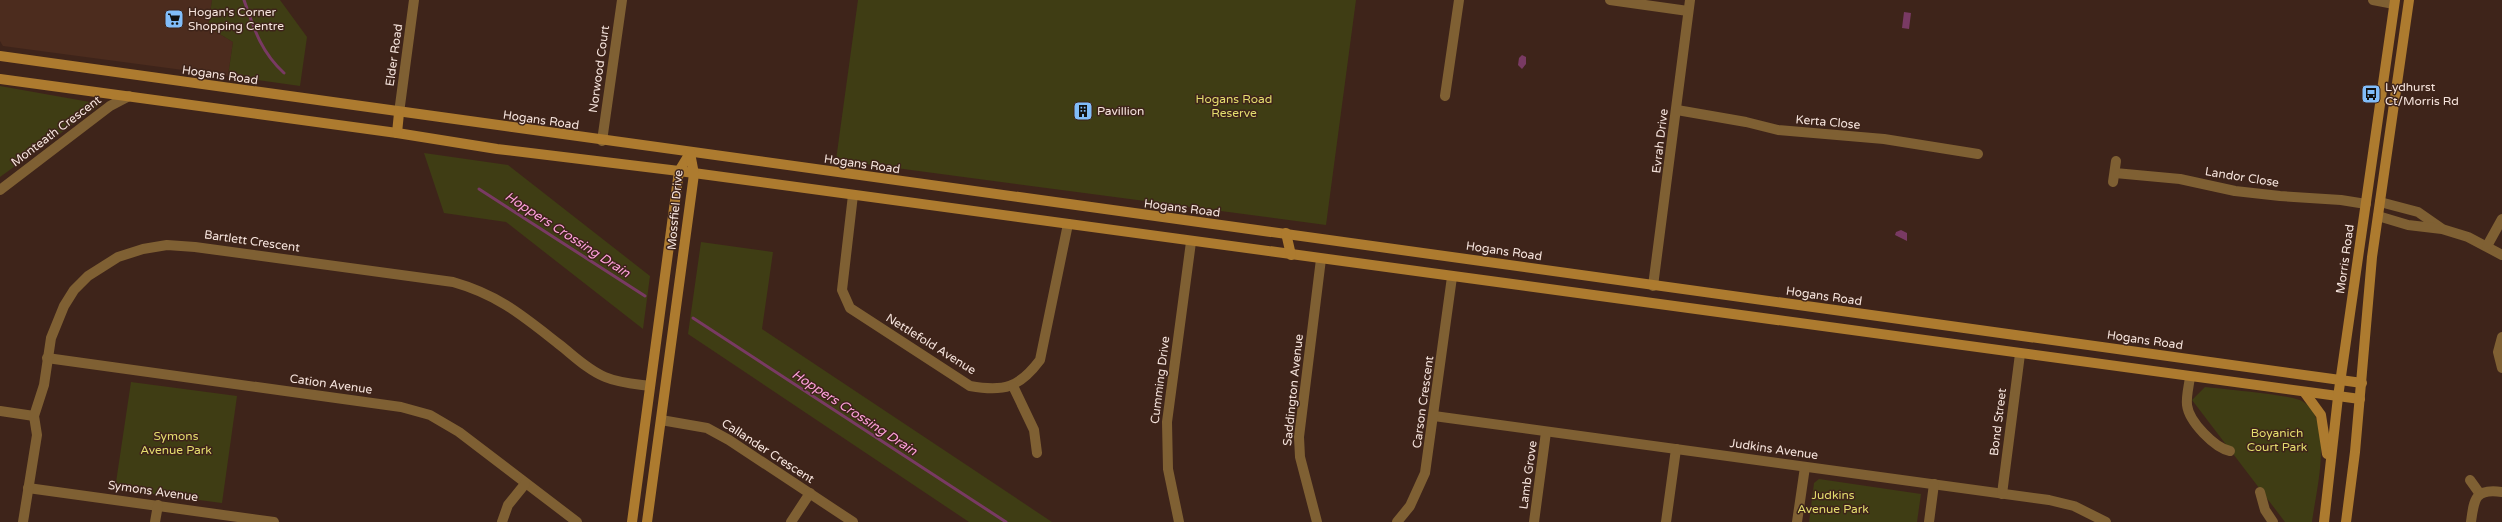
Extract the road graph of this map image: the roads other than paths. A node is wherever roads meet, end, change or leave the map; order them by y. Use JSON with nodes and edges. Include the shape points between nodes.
{"nodes":[{"id":1,"x":414,"y":0,"type":"edge"},
{"id":2,"x":622,"y":0,"type":"edge"},
{"id":3,"x":1458,"y":0,"type":"edge"},
{"id":4,"x":1610,"y":0,"type":"edge"},
{"id":5,"x":1690,"y":0,"type":"edge"},
{"id":6,"x":2373,"y":0,"type":"edge"},
{"id":7,"x":2409,"y":0,"type":"edge"},
{"id":8,"x":2395,"y":2,"type":"edge"},
{"id":9,"x":1688,"y":11,"type":"junction"},
{"id":10,"x":0,"y":56,"type":"edge"},
{"id":11,"x":0,"y":79,"type":"edge"},
{"id":12,"x":129,"y":96,"type":"junction"},
{"id":13,"x":1445,"y":96,"type":"dead end"},
{"id":14,"x":1677,"y":110,"type":"junction"},
{"id":15,"x":399,"y":113,"type":"junction"},
{"id":16,"x":397,"y":133,"type":"junction"},
{"id":17,"x":602,"y":141,"type":"junction"},
{"id":18,"x":690,"y":153,"type":"junction"},
{"id":19,"x":1978,"y":154,"type":"dead end"},
{"id":20,"x":2116,"y":161,"type":"dead end"},
{"id":21,"x":679,"y":172,"type":"junction"},
{"id":22,"x":694,"y":174,"type":"junction"},
{"id":23,"x":0,"y":190,"type":"edge"},
{"id":24,"x":853,"y":195,"type":"junction"},
{"id":25,"x":2380,"y":202,"type":"junction"},
{"id":26,"x":2366,"y":204,"type":"junction"},
{"id":27,"x":2378,"y":216,"type":"junction"},
{"id":28,"x":2502,"y":219,"type":"edge"},
{"id":29,"x":1195,"y":223,"type":"junction"},
{"id":30,"x":1068,"y":224,"type":"junction"},
{"id":31,"x":2442,"y":229,"type":"junction"},
{"id":32,"x":1286,"y":233,"type":"junction"},
{"id":33,"x":1191,"y":242,"type":"junction"},
{"id":34,"x":2487,"y":246,"type":"junction"},
{"id":35,"x":1291,"y":255,"type":"junction"},
{"id":36,"x":2502,"y":255,"type":"edge"},
{"id":37,"x":1322,"y":259,"type":"junction"},
{"id":38,"x":1452,"y":277,"type":"junction"},
{"id":39,"x":1653,"y":286,"type":"junction"},
{"id":40,"x":1651,"y":304,"type":"junction"},
{"id":41,"x":2502,"y":337,"type":"edge"},
{"id":42,"x":2020,"y":354,"type":"junction"},
{"id":43,"x":48,"y":358,"type":"junction"},
{"id":44,"x":2502,"y":368,"type":"edge"},
{"id":45,"x":2190,"y":377,"type":"junction"},
{"id":46,"x":2341,"y":380,"type":"junction"},
{"id":47,"x":2362,"y":383,"type":"junction"},
{"id":48,"x":650,"y":386,"type":"junction"},
{"id":49,"x":1013,"y":386,"type":"junction"},
{"id":50,"x":665,"y":388,"type":"junction"},
{"id":51,"x":2305,"y":393,"type":"junction"},
{"id":52,"x":2338,"y":397,"type":"junction"},
{"id":53,"x":2360,"y":399,"type":"junction"},
{"id":54,"x":0,"y":411,"type":"edge"},
{"id":55,"x":34,"y":416,"type":"junction"},
{"id":56,"x":1434,"y":416,"type":"junction"},
{"id":57,"x":646,"y":417,"type":"junction"},
{"id":58,"x":661,"y":420,"type":"junction"},
{"id":59,"x":1546,"y":432,"type":"junction"},
{"id":60,"x":1676,"y":449,"type":"junction"},
{"id":61,"x":2230,"y":451,"type":"dead end"},
{"id":62,"x":1037,"y":453,"type":"dead end"},
{"id":63,"x":1805,"y":467,"type":"junction"},
{"id":64,"x":2470,"y":480,"type":"dead end"},
{"id":65,"x":2328,"y":482,"type":"junction"},
{"id":66,"x":525,"y":484,"type":"junction"},
{"id":67,"x":1934,"y":484,"type":"junction"},
{"id":68,"x":28,"y":488,"type":"junction"},
{"id":69,"x":2260,"y":492,"type":"dead end"},
{"id":70,"x":2502,"y":492,"type":"edge"},
{"id":71,"x":810,"y":493,"type":"junction"},
{"id":72,"x":2002,"y":494,"type":"junction"},
{"id":73,"x":2480,"y":494,"type":"junction"},
{"id":74,"x":158,"y":505,"type":"junction"},
{"id":75,"x":23,"y":522,"type":"edge"},
{"id":76,"x":155,"y":522,"type":"edge"},
{"id":77,"x":274,"y":522,"type":"edge"},
{"id":78,"x":502,"y":522,"type":"edge"},
{"id":79,"x":577,"y":522,"type":"edge"},
{"id":80,"x":632,"y":522,"type":"edge"},
{"id":81,"x":647,"y":522,"type":"edge"},
{"id":82,"x":791,"y":522,"type":"edge"},
{"id":83,"x":853,"y":522,"type":"edge"},
{"id":84,"x":1179,"y":522,"type":"edge"},
{"id":85,"x":1317,"y":522,"type":"edge"},
{"id":86,"x":1397,"y":522,"type":"edge"},
{"id":87,"x":1534,"y":522,"type":"edge"},
{"id":88,"x":1666,"y":522,"type":"edge"},
{"id":89,"x":1797,"y":522,"type":"edge"},
{"id":90,"x":1929,"y":522,"type":"edge"},
{"id":91,"x":2106,"y":522,"type":"edge"},
{"id":92,"x":2273,"y":522,"type":"edge"},
{"id":93,"x":2324,"y":522,"type":"edge"},
{"id":94,"x":2346,"y":522,"type":"edge"},
{"id":95,"x":2471,"y":522,"type":"edge"}],
"edges":[{"from":1,"to":15,"type":"street","name":"Elder Road"},
{"from":2,"to":17,"type":"street","name":"Norwood Court"},
{"from":3,"to":13,"type":"street"},
{"from":4,"to":9,"type":"street"},
{"from":5,"to":9,"type":"street","name":"Evrah Drive"},
{"from":6,"to":8,"type":"street"},
{"from":7,"to":25,"type":"street"},
{"from":8,"to":26,"type":"street","name":"Morris Road"},
{"from":9,"to":14,"type":"street","name":"Evrah Drive"},
{"from":10,"to":15,"type":"street","name":"Hogans Road"},
{"from":11,"to":12,"type":"street"},
{"from":12,"to":16,"type":"street"},
{"from":12,"to":23,"type":"street","name":"Monteath Crescent","via":[[110,106]]},
{"from":14,"to":19,"type":"street","name":"Kerta Close","via":[[1778,130],[1884,139]]},
{"from":14,"to":39,"type":"street","name":"Evrah Drive"},
{"from":15,"to":16,"type":"street"},
{"from":15,"to":17,"type":"street","name":"Hogans Road"},
{"from":16,"to":21,"type":"street","via":[[497,149]]},
{"from":17,"to":18,"type":"street","name":"Hogans Road"},
{"from":18,"to":21,"type":"street","name":"Mossfiel Drive"},
{"from":18,"to":22,"type":"street","name":"Mossfiel Drive"},
{"from":18,"to":29,"type":"street","name":"Hogans Road"},
{"from":20,"to":26,"type":"street","name":"Landor Close","via":[[2114,177],[2180,179],[2272,196]]},
{"from":21,"to":22,"type":"street"},
{"from":21,"to":48,"type":"street","name":"Mossfiel Drive"},
{"from":22,"to":24,"type":"street"},
{"from":22,"to":50,"type":"street","name":"Mossfiel Drive"},
{"from":24,"to":30,"type":"street"},
{"from":24,"to":49,"type":"street","name":"Nettlefold Avenue","via":[[842,290],[850,308],[970,386],[992,390]]},
{"from":25,"to":26,"type":"street"},
{"from":25,"to":27,"type":"street"},
{"from":25,"to":31,"type":"street","via":[[2418,212]]},
{"from":26,"to":27,"type":"street"},
{"from":26,"to":46,"type":"street","name":"Morris Road"},
{"from":27,"to":31,"type":"street","via":[[2408,225]]},
{"from":27,"to":47,"type":"street","via":[[2371,263]]},
{"from":28,"to":34,"type":"street"},
{"from":29,"to":32,"type":"street","name":"Hogans Road"},
{"from":29,"to":33,"type":"street"},
{"from":30,"to":33,"type":"street"},
{"from":30,"to":49,"type":"street","name":"Nettlefold Avenue","via":[[1040,360],[1029,375]]},
{"from":31,"to":34,"type":"street"},
{"from":32,"to":35,"type":"street"},
{"from":32,"to":39,"type":"street","name":"Hogans Road"},
{"from":33,"to":35,"type":"street"},
{"from":33,"to":84,"type":"street","name":"Cumming Drive","via":[[1167,422],[1168,469]]},
{"from":34,"to":36,"type":"street"},
{"from":35,"to":37,"type":"street"},
{"from":37,"to":38,"type":"street"},
{"from":37,"to":85,"type":"street","name":"Saddington Avenue","via":[[1299,436],[1300,458]]},
{"from":38,"to":40,"type":"street"},
{"from":38,"to":56,"type":"street","name":"Carson Crescent"},
{"from":39,"to":40,"type":"street"},
{"from":39,"to":46,"type":"street","name":"Hogans Road"},
{"from":40,"to":42,"type":"street"},
{"from":41,"to":44,"type":"street","via":[[2498,352]]},
{"from":42,"to":45,"type":"street"},
{"from":42,"to":72,"type":"street","name":"Bond Street"},
{"from":43,"to":48,"type":"street","name":"Bartlett Crescent","via":[[56,320],[74,290],[88,276],[118,257],[167,245],[453,282],[479,290],[516,309],[586,366],[605,377]]},
{"from":43,"to":55,"type":"street","name":"Bartlett Crescent","via":[[41,400]]},
{"from":43,"to":66,"type":"street","name":"Cation Avenue","via":[[401,407],[444,422]]},
{"from":45,"to":51,"type":"street"},
{"from":45,"to":61,"type":"street","via":[[2186,400],[2191,416],[2212,442],[2221,449]]},
{"from":46,"to":47,"type":"street","name":"Hogans Road"},
{"from":46,"to":52,"type":"street","name":"Morris Road"},
{"from":47,"to":53,"type":"street"},
{"from":48,"to":50,"type":"street"},
{"from":48,"to":57,"type":"street","name":"Mossfiel Drive"},
{"from":49,"to":62,"type":"street","via":[[1034,430]]},
{"from":50,"to":58,"type":"street","name":"Mossfiel Drive"},
{"from":51,"to":52,"type":"street"},
{"from":51,"to":65,"type":"street","via":[[2321,415]]},
{"from":52,"to":53,"type":"street"},
{"from":52,"to":65,"type":"street","name":"Morris Road"},
{"from":53,"to":94,"type":"street"},
{"from":54,"to":55,"type":"street"},
{"from":55,"to":68,"type":"street","via":[[37,435]]},
{"from":56,"to":59,"type":"street","name":"Judkins Avenue"},
{"from":56,"to":86,"type":"street","name":"Carson Crescent","via":[[1425,473],[1410,506]]},
{"from":57,"to":58,"type":"street"},
{"from":57,"to":80,"type":"street","name":"Mossfiel Drive"},
{"from":58,"to":71,"type":"street","name":"Callander Crescent","via":[[708,428]]},
{"from":58,"to":81,"type":"street","name":"Mossfiel Drive"},
{"from":59,"to":60,"type":"street","name":"Judkins Avenue"},
{"from":59,"to":87,"type":"street","name":"Lamb Grove"},
{"from":60,"to":63,"type":"street","name":"Judkins Avenue"},
{"from":60,"to":88,"type":"street"},
{"from":63,"to":67,"type":"street","name":"Judkins Avenue"},
{"from":63,"to":89,"type":"street"},
{"from":64,"to":73,"type":"street"},
{"from":65,"to":93,"type":"street","name":"Morris Road"},
{"from":66,"to":78,"type":"street","via":[[508,506]]},
{"from":66,"to":79,"type":"street","name":"Cation Avenue"},
{"from":67,"to":72,"type":"street","name":"Judkins Avenue"},
{"from":67,"to":90,"type":"street"},
{"from":68,"to":74,"type":"street","name":"Symons Avenue"},
{"from":68,"to":75,"type":"street"},
{"from":69,"to":92,"type":"street","via":[[2265,510]]},
{"from":70,"to":73,"type":"street","via":[[2487,491]]},
{"from":71,"to":82,"type":"street"},
{"from":71,"to":83,"type":"street","name":"Callander Crescent"},
{"from":72,"to":91,"type":"street","name":"Judkins Avenue","via":[[2074,506]]},
{"from":73,"to":95,"type":"street","via":[[2475,499]]},
{"from":74,"to":76,"type":"street"},
{"from":74,"to":77,"type":"street","name":"Symons Avenue"}]}
